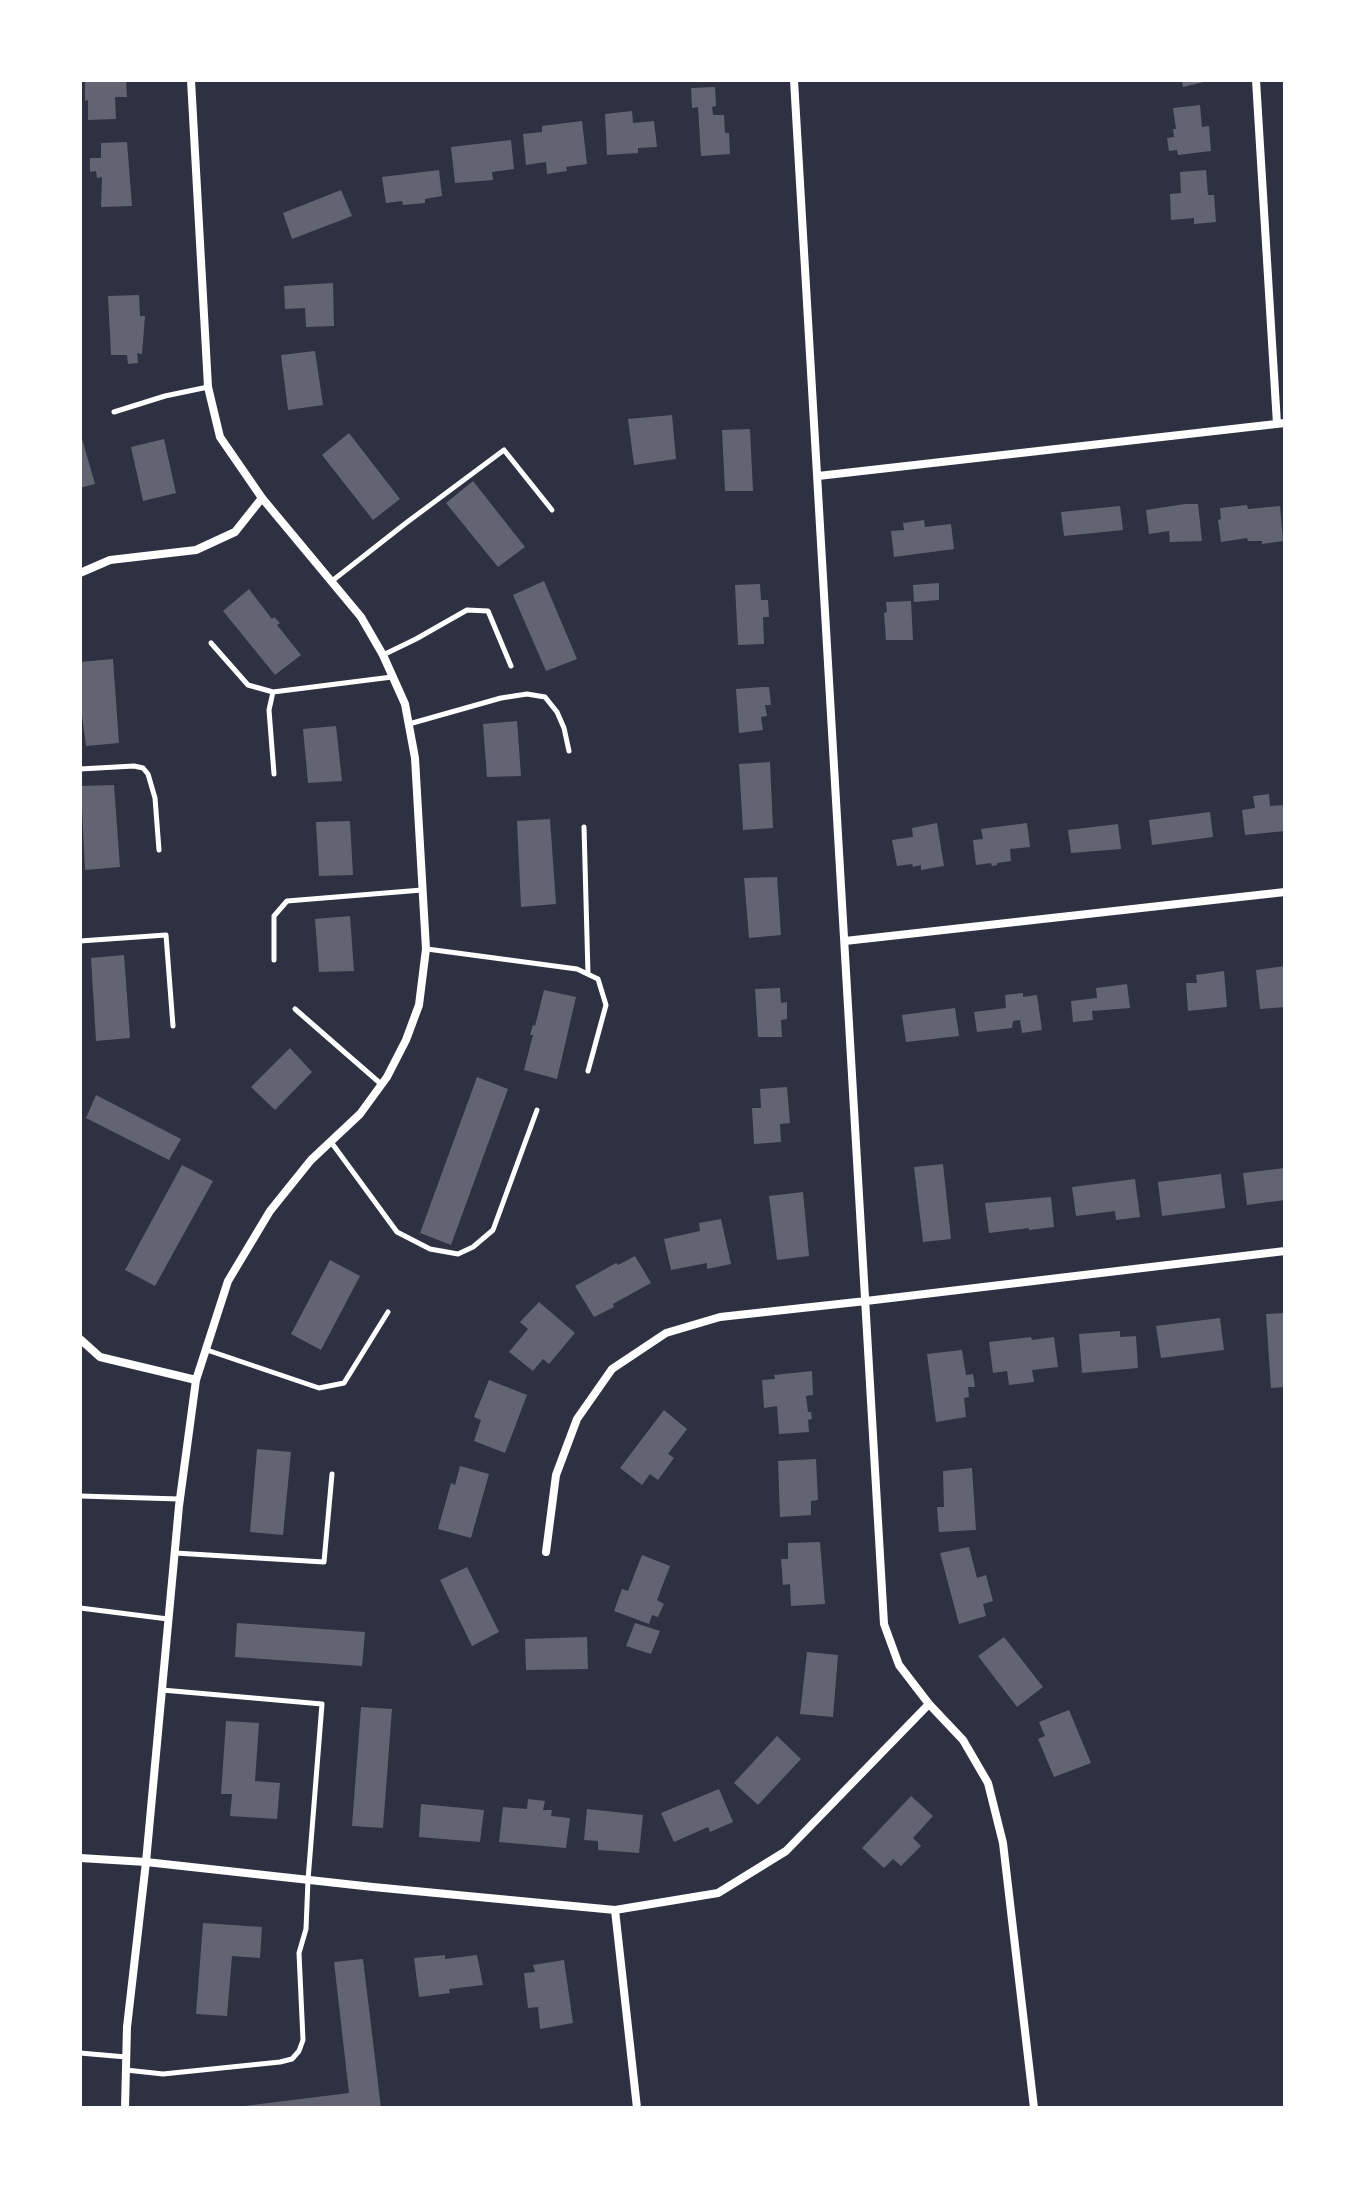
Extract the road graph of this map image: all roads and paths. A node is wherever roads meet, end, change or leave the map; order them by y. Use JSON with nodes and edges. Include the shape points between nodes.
{"nodes":[{"id":1,"x":191,"y":80,"type":"edge"},
{"id":2,"x":794,"y":80,"type":"edge"},
{"id":3,"x":1256,"y":80,"type":"edge"},
{"id":4,"x":208,"y":387,"type":"junction"},
{"id":5,"x":114,"y":412,"type":"dead end"},
{"id":6,"x":1281,"y":424,"type":"edge"},
{"id":7,"x":818,"y":476,"type":"junction"},
{"id":8,"x":262,"y":498,"type":"junction"},
{"id":9,"x":552,"y":510,"type":"dead end"},
{"id":10,"x":82,"y":570,"type":"edge"},
{"id":11,"x":332,"y":581,"type":"junction"},
{"id":12,"x":211,"y":643,"type":"dead end"},
{"id":13,"x":383,"y":655,"type":"junction"},
{"id":14,"x":511,"y":666,"type":"dead end"},
{"id":15,"x":393,"y":677,"type":"junction"},
{"id":16,"x":273,"y":692,"type":"junction"},
{"id":17,"x":409,"y":724,"type":"junction"},
{"id":18,"x":569,"y":751,"type":"dead end"},
{"id":19,"x":80,"y":769,"type":"edge"},
{"id":20,"x":274,"y":774,"type":"dead end"},
{"id":21,"x":584,"y":827,"type":"dead end"},
{"id":22,"x":159,"y":850,"type":"dead end"},
{"id":23,"x":423,"y":890,"type":"junction"},
{"id":24,"x":1285,"y":892,"type":"edge"},
{"id":25,"x":80,"y":941,"type":"edge"},
{"id":26,"x":845,"y":941,"type":"junction"},
{"id":27,"x":426,"y":949,"type":"junction"},
{"id":28,"x":274,"y":960,"type":"dead end"},
{"id":29,"x":588,"y":974,"type":"junction"},
{"id":30,"x":295,"y":1009,"type":"dead end"},
{"id":31,"x":173,"y":1026,"type":"dead end"},
{"id":32,"x":588,"y":1071,"type":"dead end"},
{"id":33,"x":381,"y":1085,"type":"junction"},
{"id":34,"x":537,"y":1110,"type":"dead end"},
{"id":35,"x":331,"y":1141,"type":"junction"},
{"id":36,"x":1285,"y":1251,"type":"edge"},
{"id":37,"x":866,"y":1301,"type":"junction"},
{"id":38,"x":388,"y":1312,"type":"dead end"},
{"id":39,"x":80,"y":1339,"type":"edge"},
{"id":40,"x":206,"y":1350,"type":"junction"},
{"id":41,"x":196,"y":1380,"type":"junction"},
{"id":42,"x":332,"y":1474,"type":"dead end"},
{"id":43,"x":80,"y":1496,"type":"edge"},
{"id":44,"x":180,"y":1499,"type":"junction"},
{"id":45,"x":546,"y":1552,"type":"dead end"},
{"id":46,"x":175,"y":1553,"type":"junction"},
{"id":47,"x":80,"y":1608,"type":"edge"},
{"id":48,"x":169,"y":1619,"type":"junction"},
{"id":49,"x":162,"y":1690,"type":"junction"},
{"id":50,"x":929,"y":1704,"type":"junction"},
{"id":51,"x":80,"y":1858,"type":"edge"},
{"id":52,"x":146,"y":1862,"type":"junction"},
{"id":53,"x":308,"y":1880,"type":"junction"},
{"id":54,"x":615,"y":1910,"type":"junction"},
{"id":55,"x":80,"y":2053,"type":"edge"},
{"id":56,"x":127,"y":2058,"type":"junction"},
{"id":57,"x":126,"y":2070,"type":"junction"},
{"id":58,"x":125,"y":2108,"type":"edge"},
{"id":59,"x":637,"y":2108,"type":"edge"},
{"id":60,"x":1034,"y":2108,"type":"edge"}],
"edges":[{"from":1,"to":4,"type":"street"},
{"from":2,"to":7,"type":"street"},
{"from":3,"to":6,"type":"street"},
{"from":4,"to":5,"type":"lane"},
{"from":4,"to":8,"type":"street","via":[[220,437]]},
{"from":6,"to":7,"type":"street"},
{"from":7,"to":26,"type":"street"},
{"from":8,"to":10,"type":"street","via":[[235,532],[196,550],[110,560]]},
{"from":8,"to":11,"type":"street"},
{"from":9,"to":11,"type":"lane","via":[[504,450]]},
{"from":11,"to":13,"type":"street"},
{"from":12,"to":16,"type":"lane","via":[[248,685]]},
{"from":13,"to":14,"type":"lane","via":[[467,610],[488,611]]},
{"from":13,"to":15,"type":"street"},
{"from":15,"to":16,"type":"lane"},
{"from":15,"to":17,"type":"street"},
{"from":16,"to":20,"type":"lane","via":[[269,710]]},
{"from":17,"to":18,"type":"lane","via":[[501,698],[545,697],[557,712]]},
{"from":17,"to":23,"type":"street"},
{"from":19,"to":22,"type":"lane","via":[[143,768],[155,798]]},
{"from":21,"to":29,"type":"lane"},
{"from":23,"to":27,"type":"street"},
{"from":23,"to":28,"type":"lane","via":[[287,901],[274,916]]},
{"from":24,"to":26,"type":"street"},
{"from":25,"to":31,"type":"lane","via":[[166,935]]},
{"from":26,"to":37,"type":"street"},
{"from":27,"to":29,"type":"lane"},
{"from":27,"to":33,"type":"street","via":[[419,1005]]},
{"from":29,"to":32,"type":"lane","via":[[598,979],[606,1005]]},
{"from":30,"to":33,"type":"lane"},
{"from":33,"to":35,"type":"street"},
{"from":34,"to":35,"type":"lane","via":[[493,1230],[458,1254],[430,1249],[397,1232]]},
{"from":35,"to":40,"type":"street","via":[[270,1211],[228,1281]]},
{"from":36,"to":37,"type":"street"},
{"from":37,"to":45,"type":"street","via":[[720,1317],[666,1333],[612,1369],[577,1419],[556,1475]]},
{"from":37,"to":50,"type":"street","via":[[884,1624],[899,1665]]},
{"from":38,"to":40,"type":"lane","via":[[344,1383],[319,1388]]},
{"from":39,"to":41,"type":"street","via":[[100,1357]]},
{"from":40,"to":41,"type":"street"},
{"from":41,"to":44,"type":"street"},
{"from":42,"to":46,"type":"lane","via":[[324,1562]]},
{"from":43,"to":44,"type":"lane"},
{"from":44,"to":46,"type":"street"},
{"from":46,"to":48,"type":"street"},
{"from":47,"to":48,"type":"lane"},
{"from":48,"to":49,"type":"street"},
{"from":49,"to":52,"type":"street"},
{"from":49,"to":53,"type":"lane","via":[[322,1704]]},
{"from":50,"to":54,"type":"street","via":[[786,1851],[718,1893]]},
{"from":50,"to":60,"type":"street","via":[[963,1740],[988,1783],[1003,1843]]},
{"from":51,"to":52,"type":"street"},
{"from":52,"to":53,"type":"street"},
{"from":52,"to":56,"type":"street"},
{"from":53,"to":54,"type":"street"},
{"from":53,"to":57,"type":"lane","via":[[306,1929],[299,1953],[303,2040],[292,2059],[163,2074]]},
{"from":54,"to":59,"type":"street"},
{"from":55,"to":56,"type":"lane"},
{"from":56,"to":57,"type":"street"},
{"from":57,"to":58,"type":"street"}]}
